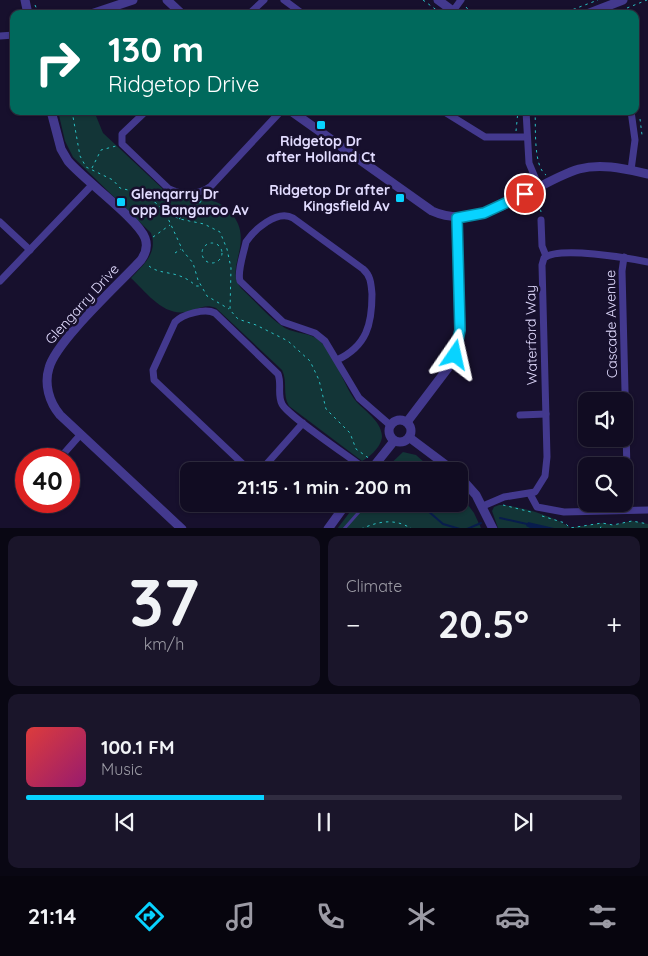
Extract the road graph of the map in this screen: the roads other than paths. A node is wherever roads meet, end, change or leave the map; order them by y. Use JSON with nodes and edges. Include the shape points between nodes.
{"nodes":[{"id":1,"x":133,"y":0,"type":"edge"},
{"id":2,"x":167,"y":0,"type":"edge"},
{"id":3,"x":264,"y":0,"type":"edge"},
{"id":4,"x":284,"y":0,"type":"edge"},
{"id":5,"x":438,"y":0,"type":"edge"},
{"id":6,"x":623,"y":0,"type":"edge"},
{"id":7,"x":103,"y":10,"type":"edge"},
{"id":8,"x":178,"y":10,"type":"edge"},
{"id":9,"x":253,"y":10,"type":"edge"},
{"id":10,"x":298,"y":10,"type":"edge"},
{"id":11,"x":452,"y":10,"type":"edge"},
{"id":12,"x":601,"y":10,"type":"edge"},
{"id":13,"x":53,"y":115,"type":"edge"},
{"id":14,"x":142,"y":115,"type":"edge"},
{"id":15,"x":277,"y":115,"type":"edge"},
{"id":16,"x":296,"y":115,"type":"edge"},
{"id":17,"x":449,"y":115,"type":"edge"},
{"id":18,"x":526,"y":115,"type":"edge"},
{"id":19,"x":631,"y":115,"type":"edge"},
{"id":20,"x":527,"y":137,"type":"junction"},
{"id":21,"x":631,"y":170,"type":"junction"},
{"id":22,"x":648,"y":174,"type":"edge"},
{"id":23,"x":92,"y":184,"type":"junction"},
{"id":24,"x":538,"y":194,"type":"junction"},
{"id":25,"x":457,"y":218,"type":"junction"},
{"id":26,"x":541,"y":220,"type":"road end"},
{"id":27,"x":0,"y":222,"type":"edge"},
{"id":28,"x":30,"y":250,"type":"junction"},
{"id":29,"x":546,"y":256,"type":"junction"},
{"id":30,"x":624,"y":257,"type":"junction"},
{"id":31,"x":648,"y":262,"type":"edge"},
{"id":32,"x":0,"y":281,"type":"edge"},
{"id":33,"x":337,"y":360,"type":"junction"},
{"id":34,"x":520,"y":414,"type":"dead end"},
{"id":35,"x":546,"y":414,"type":"junction"},
{"id":36,"x":407,"y":422,"type":"junction"},
{"id":37,"x":303,"y":423,"type":"junction"},
{"id":38,"x":390,"y":425,"type":"junction"},
{"id":39,"x":81,"y":434,"type":"junction"},
{"id":40,"x":410,"y":438,"type":"junction"},
{"id":41,"x":394,"y":441,"type":"junction"},
{"id":42,"x":69,"y":448,"type":"edge"},
{"id":43,"x":627,"y":457,"type":"edge"},
{"id":44,"x":357,"y":462,"type":"edge"},
{"id":45,"x":377,"y":462,"type":"edge"},
{"id":46,"x":442,"y":462,"type":"edge"},
{"id":47,"x":468,"y":487,"type":"edge"},
{"id":48,"x":530,"y":494,"type":"junction"},
{"id":49,"x":483,"y":506,"type":"junction"},
{"id":50,"x":633,"y":510,"type":"edge"},
{"id":51,"x":648,"y":510,"type":"edge"},
{"id":52,"x":340,"y":512,"type":"edge"},
{"id":53,"x":359,"y":512,"type":"edge"},
{"id":54,"x":578,"y":512,"type":"edge"},
{"id":55,"x":182,"y":528,"type":"edge"},
{"id":56,"x":328,"y":528,"type":"edge"},
{"id":57,"x":344,"y":528,"type":"edge"},
{"id":58,"x":493,"y":528,"type":"edge"}],
"edges":[{"from":1,"to":7,"type":"street"},
{"from":2,"to":8,"type":"street"},
{"from":3,"to":9,"type":"street"},
{"from":4,"to":10,"type":"street"},
{"from":5,"to":11,"type":"street"},
{"from":6,"to":12,"type":"street"},
{"from":13,"to":23,"type":"street","via":[[63,153]]},
{"from":14,"to":15,"type":"street","via":[[121,135],[122,144],[169,189],[193,194],[204,191]]},
{"from":16,"to":25,"type":"street","via":[[432,211]]},
{"from":17,"to":20,"type":"street","via":[[485,137]]},
{"from":18,"to":20,"type":"street"},
{"from":19,"to":21,"type":"street","via":[[635,140]]},
{"from":20,"to":24,"type":"street","via":[[529,163]]},
{"from":21,"to":22,"type":"street"},
{"from":21,"to":24,"type":"street","via":[[604,166],[586,168]]},
{"from":23,"to":28,"type":"street"},
{"from":23,"to":39,"type":"street","name":"Glengarry Drive","via":[[139,229],[146,241],[146,253],[58,348],[49,367],[47,386],[53,405]]},
{"from":24,"to":25,"type":"street","via":[[484,213]]},
{"from":25,"to":36,"type":"street","via":[[459,344],[451,364]]},
{"from":26,"to":29,"type":"street","name":"Waterford Way","via":[[542,246]]},
{"from":27,"to":28,"type":"street"},
{"from":28,"to":32,"type":"street"},
{"from":29,"to":30,"type":"street","via":[[601,254]]},
{"from":29,"to":35,"type":"street","name":"Waterford Way","via":[[542,265]]},
{"from":30,"to":31,"type":"street"},
{"from":30,"to":43,"type":"street","name":"Cascade Avenue"},
{"from":33,"to":33,"type":"street","via":[[320,336],[283,322],[240,279],[246,242],[276,217],[285,215],[293,218],[369,276],[370,324],[351,352]]},
{"from":33,"to":38,"type":"street","via":[[361,401]]},
{"from":34,"to":35,"type":"street"},
{"from":35,"to":48,"type":"street","name":"Waterford Way","via":[[546,467],[542,483]]},
{"from":36,"to":38,"type":"street","via":[[400,420]]},
{"from":36,"to":40,"type":"street","via":[[412,431]]},
{"from":37,"to":37,"type":"street","via":[[282,404],[276,372],[215,314],[203,311],[175,322],[154,369],[154,380],[246,466],[255,470],[263,468]]},
{"from":37,"to":44,"type":"street"},
{"from":38,"to":41,"type":"street","via":[[389,432]]},
{"from":39,"to":42,"type":"street"},
{"from":39,"to":55,"type":"street","name":"Glengarry Drive"},
{"from":40,"to":41,"type":"street","via":[[404,442]]},
{"from":40,"to":46,"type":"street"},
{"from":41,"to":45,"type":"street"},
{"from":47,"to":49,"type":"street"},
{"from":48,"to":49,"type":"street","via":[[504,497]]},
{"from":48,"to":54,"type":"street","via":[[537,507]]},
{"from":49,"to":58,"type":"street"},
{"from":50,"to":51,"type":"street"},
{"from":52,"to":56,"type":"street"},
{"from":53,"to":57,"type":"lane"}]}
